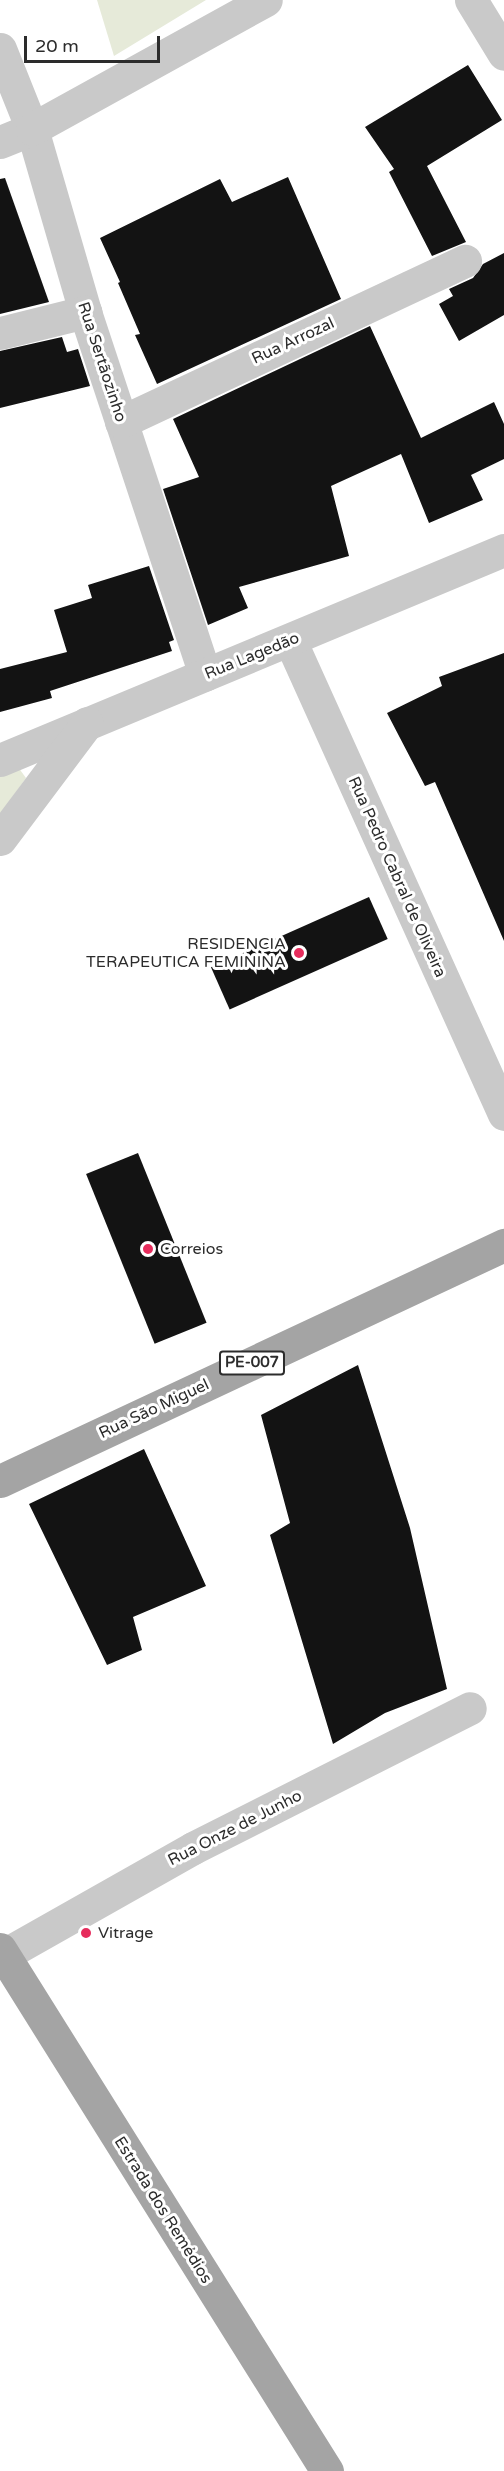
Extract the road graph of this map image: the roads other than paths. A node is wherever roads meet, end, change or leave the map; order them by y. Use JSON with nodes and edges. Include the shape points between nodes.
{"nodes":[{"id":1,"x":266,"y":0,"type":"edge"},
{"id":2,"x":485,"y":6,"type":"edge"},
{"id":3,"x":0,"y":49,"type":"edge"},
{"id":4,"x":504,"y":54,"type":"edge"},
{"id":5,"x":32,"y":129,"type":"junction"},
{"id":6,"x":0,"y":142,"type":"edge"},
{"id":7,"x":465,"y":261,"type":"dead end"},
{"id":8,"x":85,"y":312,"type":"junction"},
{"id":9,"x":0,"y":333,"type":"edge"},
{"id":10,"x":121,"y":422,"type":"junction"},
{"id":11,"x":504,"y":550,"type":"edge"},
{"id":12,"x":290,"y":640,"type":"junction"},
{"id":13,"x":205,"y":675,"type":"junction"},
{"id":14,"x":88,"y":721,"type":"junction"},
{"id":15,"x":0,"y":760,"type":"edge"},
{"id":16,"x":0,"y":839,"type":"edge"},
{"id":17,"x":504,"y":1114,"type":"edge"},
{"id":18,"x":504,"y":1245,"type":"edge"},
{"id":19,"x":0,"y":1481,"type":"edge"},
{"id":20,"x":470,"y":1708,"type":"dead end"},
{"id":21,"x":2,"y":1952,"type":"edge"},
{"id":22,"x":327,"y":2471,"type":"edge"}],
"edges":[{"from":1,"to":5,"type":"street"},
{"from":2,"to":4,"type":"street"},
{"from":3,"to":5,"type":"street","name":"Rua Sertãozinho"},
{"from":5,"to":6,"type":"street"},
{"from":5,"to":8,"type":"street","name":"Rua Sertãozinho"},
{"from":7,"to":10,"type":"street","name":"Rua Arrozal"},
{"from":8,"to":9,"type":"street"},
{"from":8,"to":10,"type":"street","name":"Rua Sertãozinho"},
{"from":10,"to":13,"type":"street","name":"Rua Sertãozinho"},
{"from":11,"to":12,"type":"street","name":"Rua Lagedão"},
{"from":12,"to":13,"type":"street","name":"Rua Lagedão"},
{"from":12,"to":17,"type":"street","name":"Rua Pedro Cabral de Oliveira"},
{"from":13,"to":14,"type":"street","name":"Rua Lagedão"},
{"from":14,"to":15,"type":"street","name":"Rua Lagedão"},
{"from":14,"to":16,"type":"street"},
{"from":18,"to":19,"type":"main road","name":"Rua São Miguel","number":"PE-007"},
{"from":20,"to":21,"type":"street","name":"Rua Onze de Junho","via":[[193,1848]]},
{"from":21,"to":22,"type":"main road","name":"Estrada dos Remédios"}]}
